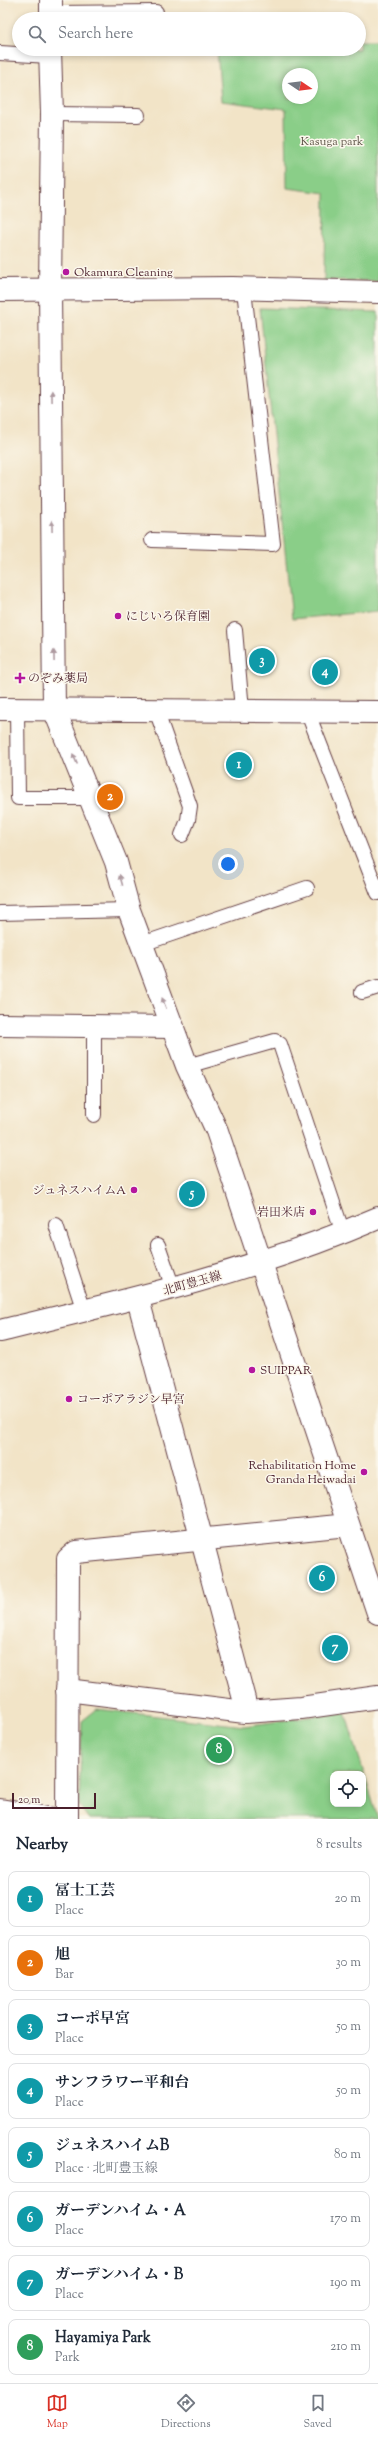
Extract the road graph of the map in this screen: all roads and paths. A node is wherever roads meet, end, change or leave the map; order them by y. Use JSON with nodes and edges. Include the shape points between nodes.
{"nodes":[{"id":1,"x":51,"y":11,"type":"edge"},
{"id":2,"x":156,"y":12,"type":"dead end"},
{"id":3,"x":0,"y":53,"type":"edge"},
{"id":4,"x":12,"y":53,"type":"edge"},
{"id":5,"x":50,"y":56,"type":"edge"},
{"id":6,"x":52,"y":114,"type":"junction"},
{"id":7,"x":138,"y":115,"type":"dead end"},
{"id":8,"x":50,"y":289,"type":"junction"},
{"id":9,"x":0,"y":290,"type":"edge"},
{"id":10,"x":244,"y":290,"type":"junction"},
{"id":11,"x":378,"y":292,"type":"edge"},
{"id":12,"x":152,"y":540,"type":"dead end"},
{"id":13,"x":236,"y":630,"type":"dead end"},
{"id":14,"x":54,"y":708,"type":"junction"},
{"id":15,"x":8,"y":709,"type":"edge"},
{"id":16,"x":156,"y":710,"type":"junction"},
{"id":17,"x":242,"y":710,"type":"junction"},
{"id":18,"x":307,"y":711,"type":"junction"},
{"id":19,"x":378,"y":712,"type":"edge"},
{"id":20,"x":92,"y":798,"type":"junction"},
{"id":21,"x":182,"y":835,"type":"dead end"},
{"id":22,"x":307,"y":888,"type":"dead end"},
{"id":23,"x":378,"y":893,"type":"edge"},
{"id":24,"x":129,"y":910,"type":"junction"},
{"id":25,"x":0,"y":913,"type":"edge"},
{"id":26,"x":142,"y":944,"type":"junction"},
{"id":27,"x":378,"y":987,"type":"edge"},
{"id":28,"x":362,"y":992,"type":"dead end"},
{"id":29,"x":0,"y":1025,"type":"edge"},
{"id":30,"x":94,"y":1026,"type":"junction"},
{"id":31,"x":173,"y":1027,"type":"junction"},
{"id":32,"x":187,"y":1066,"type":"junction"},
{"id":33,"x":94,"y":1115,"type":"dead end"},
{"id":34,"x":378,"y":1218,"type":"edge"},
{"id":35,"x":56,"y":1225,"type":"dead end"},
{"id":36,"x":343,"y":1233,"type":"junction"},
{"id":37,"x":158,"y":1245,"type":"dead end"},
{"id":38,"x":262,"y":1263,"type":"junction"},
{"id":39,"x":173,"y":1288,"type":"junction"},
{"id":40,"x":138,"y":1298,"type":"junction"},
{"id":41,"x":84,"y":1311,"type":"junction"},
{"id":42,"x":0,"y":1331,"type":"edge"},
{"id":43,"x":348,"y":1525,"type":"junction"},
{"id":44,"x":202,"y":1539,"type":"junction"},
{"id":45,"x":378,"y":1613,"type":"edge"},
{"id":46,"x":67,"y":1690,"type":"junction"},
{"id":47,"x":378,"y":1697,"type":"edge"},
{"id":48,"x":245,"y":1712,"type":"junction"},
{"id":49,"x":0,"y":1810,"type":"edge"},
{"id":50,"x":54,"y":1819,"type":"edge"},
{"id":51,"x":67,"y":1819,"type":"edge"}],
"edges":[{"from":1,"to":2,"type":"lane"},
{"from":3,"to":4,"type":"lane"},
{"from":5,"to":6,"type":"street"},
{"from":6,"to":7,"type":"lane"},
{"from":6,"to":8,"type":"street"},
{"from":8,"to":9,"type":"street"},
{"from":8,"to":10,"type":"street"},
{"from":14,"to":8,"type":"street","one_way":true},
{"from":10,"to":11,"type":"street"},
{"from":10,"to":12,"type":"lane","via":[[273,544]]},
{"from":13,"to":17,"type":"lane"},
{"from":14,"to":15,"type":"street"},
{"from":14,"to":16,"type":"street"},
{"from":20,"to":14,"type":"street","one_way":true},
{"from":15,"to":20,"type":"lane","via":[[18,798]]},
{"from":16,"to":17,"type":"street"},
{"from":16,"to":21,"type":"lane","via":[[190,806]]},
{"from":17,"to":18,"type":"street"},
{"from":18,"to":19,"type":"street"},
{"from":18,"to":23,"type":"lane"},
{"from":24,"to":20,"type":"street","one_way":true,"via":[[116,862]]},
{"from":22,"to":26,"type":"lane"},
{"from":24,"to":25,"type":"lane"},
{"from":24,"to":26,"type":"street"},
{"from":31,"to":26,"type":"street","one_way":true},
{"from":27,"to":28,"type":"lane"},
{"from":29,"to":30,"type":"street"},
{"from":30,"to":31,"type":"street"},
{"from":30,"to":33,"type":"lane"},
{"from":31,"to":32,"type":"street"},
{"from":32,"to":36,"type":"lane","via":[[275,1041],[280,1044]]},
{"from":32,"to":38,"type":"street","via":[[217,1131]]},
{"from":34,"to":36,"type":"street","name":"北町豊玉線"},
{"from":35,"to":41,"type":"lane"},
{"from":36,"to":38,"type":"street","name":"北町豊玉線"},
{"from":37,"to":39,"type":"lane"},
{"from":38,"to":39,"type":"street","name":"北町豊玉線"},
{"from":38,"to":43,"type":"street"},
{"from":39,"to":40,"type":"street","name":"北町豊玉線"},
{"from":40,"to":41,"type":"street","name":"北町豊玉線"},
{"from":40,"to":44,"type":"street"},
{"from":41,"to":42,"type":"street","name":"北町豊玉線"},
{"from":43,"to":44,"type":"street"},
{"from":43,"to":45,"type":"street"},
{"from":44,"to":46,"type":"street","via":[[76,1552],[71,1555],[68,1559]]},
{"from":44,"to":48,"type":"street","via":[[244,1699]]},
{"from":46,"to":48,"type":"street"},
{"from":46,"to":51,"type":"street"},
{"from":47,"to":48,"type":"street","via":[[301,1708]]},
{"from":49,"to":50,"type":"street"}]}
